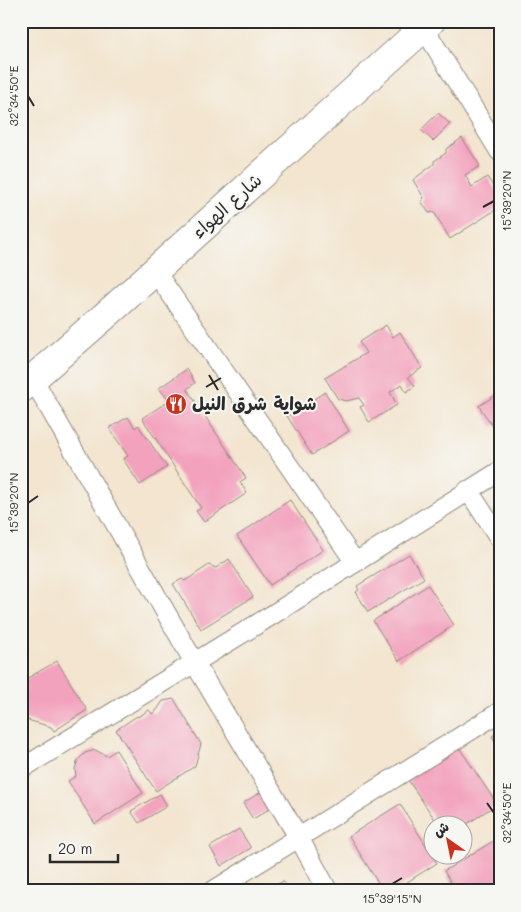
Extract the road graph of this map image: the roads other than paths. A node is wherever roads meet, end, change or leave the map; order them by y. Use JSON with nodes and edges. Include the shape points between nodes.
{"nodes":[{"id":1,"x":428,"y":24,"type":"edge"},
{"id":2,"x":500,"y":152,"type":"edge"},
{"id":3,"x":155,"y":271,"type":"junction"},
{"id":4,"x":27,"y":384,"type":"edge"},
{"id":5,"x":500,"y":471,"type":"edge"},
{"id":6,"x":468,"y":490,"type":"junction"},
{"id":7,"x":500,"y":539,"type":"edge"},
{"id":8,"x":354,"y":562,"type":"junction"},
{"id":9,"x":194,"y":662,"type":"junction"},
{"id":10,"x":500,"y":712,"type":"edge"},
{"id":11,"x":21,"y":769,"type":"edge"},
{"id":12,"x":299,"y":838,"type":"junction"},
{"id":13,"x":213,"y":891,"type":"edge"},
{"id":14,"x":328,"y":891,"type":"edge"}],
"edges":[{"from":1,"to":2,"type":"street"},
{"from":1,"to":3,"type":"street","name":"شارع الهواء"},
{"from":3,"to":4,"type":"street","name":"شارع الهواء"},
{"from":3,"to":8,"type":"street"},
{"from":4,"to":9,"type":"street"},
{"from":5,"to":6,"type":"street"},
{"from":6,"to":7,"type":"street"},
{"from":6,"to":8,"type":"street"},
{"from":8,"to":9,"type":"street"},
{"from":9,"to":11,"type":"street"},
{"from":9,"to":12,"type":"street"},
{"from":10,"to":12,"type":"street"},
{"from":12,"to":13,"type":"street"},
{"from":12,"to":14,"type":"street"}]}
